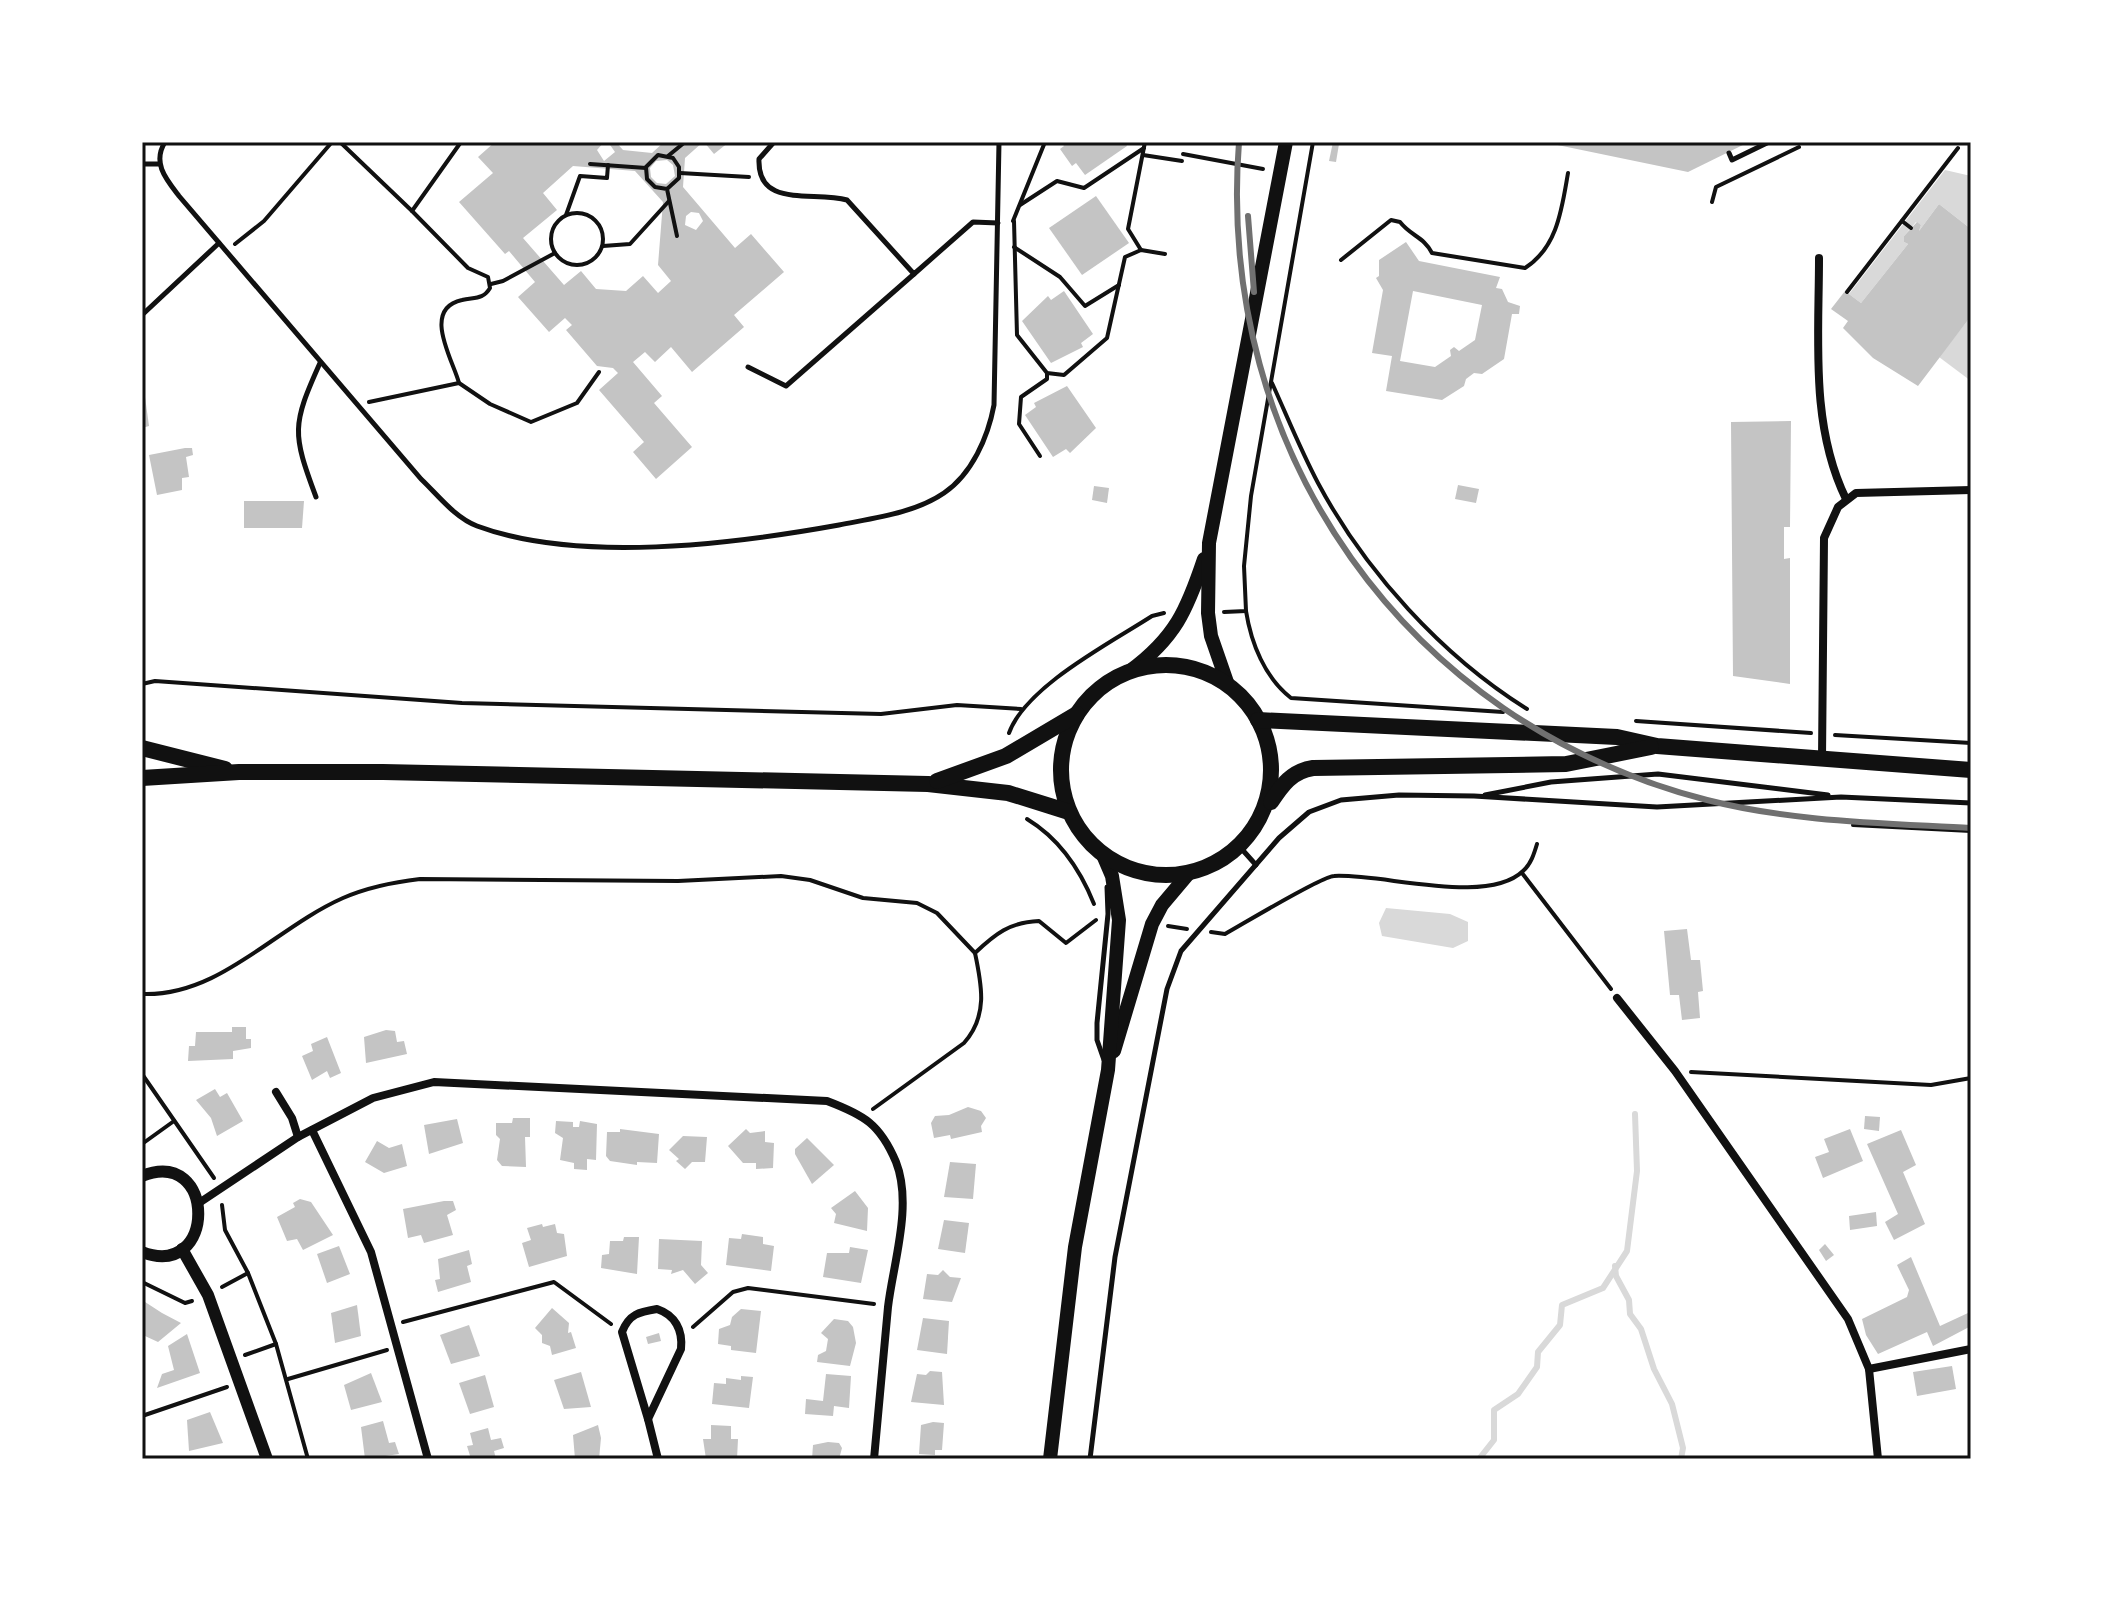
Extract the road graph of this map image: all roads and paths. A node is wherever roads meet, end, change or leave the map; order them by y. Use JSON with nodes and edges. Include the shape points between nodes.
{"nodes":[{"id":1,"x":165,"y":142,"type":"edge"},
{"id":2,"x":332,"y":142,"type":"edge"},
{"id":3,"x":340,"y":142,"type":"edge"},
{"id":4,"x":461,"y":142,"type":"edge"},
{"id":5,"x":685,"y":142,"type":"edge"},
{"id":6,"x":774,"y":142,"type":"edge"},
{"id":7,"x":999,"y":142,"type":"edge"},
{"id":8,"x":1045,"y":142,"type":"edge"},
{"id":9,"x":1286,"y":142,"type":"edge"},
{"id":10,"x":1313,"y":142,"type":"edge"},
{"id":11,"x":1769,"y":142,"type":"edge"},
{"id":12,"x":1144,"y":145,"type":"edge"},
{"id":13,"x":1799,"y":147,"type":"dead end"},
{"id":14,"x":1958,"y":148,"type":"dead end"},
{"id":15,"x":1729,"y":153,"type":"dead end"},
{"id":16,"x":1183,"y":154,"type":"dead end"},
{"id":17,"x":1143,"y":155,"type":"junction"},
{"id":18,"x":668,"y":156,"type":"junction"},
{"id":19,"x":1182,"y":161,"type":"dead end"},
{"id":20,"x":142,"y":164,"type":"edge"},
{"id":21,"x":159,"y":164,"type":"junction"},
{"id":22,"x":590,"y":164,"type":"dead end"},
{"id":23,"x":608,"y":165,"type":"junction"},
{"id":24,"x":646,"y":168,"type":"junction"},
{"id":25,"x":1280,"y":172,"type":"junction"},
{"id":26,"x":680,"y":173,"type":"junction"},
{"id":27,"x":1568,"y":173,"type":"dead end"},
{"id":28,"x":762,"y":178,"type":"junction"},
{"id":29,"x":667,"y":189,"type":"junction"},
{"id":30,"x":669,"y":201,"type":"junction"},
{"id":31,"x":1712,"y":202,"type":"dead end"},
{"id":32,"x":1020,"y":205,"type":"junction"},
{"id":33,"x":412,"y":211,"type":"junction"},
{"id":34,"x":566,"y":216,"type":"junction"},
{"id":35,"x":998,"y":221,"type":"junction"},
{"id":36,"x":1014,"y":221,"type":"junction"},
{"id":37,"x":1902,"y":221,"type":"junction"},
{"id":38,"x":1911,"y":228,"type":"dead end"},
{"id":39,"x":677,"y":236,"type":"dead end"},
{"id":40,"x":219,"y":243,"type":"junction"},
{"id":41,"x":602,"y":246,"type":"junction"},
{"id":42,"x":1014,"y":247,"type":"junction"},
{"id":43,"x":224,"y":249,"type":"junction"},
{"id":44,"x":1141,"y":250,"type":"junction"},
{"id":45,"x":555,"y":253,"type":"junction"},
{"id":46,"x":1165,"y":254,"type":"dead end"},
{"id":47,"x":1819,"y":258,"type":"dead end"},
{"id":48,"x":1341,"y":260,"type":"dead end"},
{"id":49,"x":914,"y":274,"type":"junction"},
{"id":50,"x":491,"y":284,"type":"junction"},
{"id":51,"x":1119,"y":285,"type":"junction"},
{"id":52,"x":1847,"y":292,"type":"dead end"},
{"id":53,"x":142,"y":315,"type":"edge"},
{"id":54,"x":320,"y":363,"type":"junction"},
{"id":55,"x":748,"y":367,"type":"dead end"},
{"id":56,"x":599,"y":372,"type":"dead end"},
{"id":57,"x":1047,"y":373,"type":"junction"},
{"id":58,"x":1271,"y":381,"type":"junction"},
{"id":59,"x":459,"y":383,"type":"junction"},
{"id":60,"x":339,"y":384,"type":"junction"},
{"id":61,"x":1040,"y":456,"type":"dead end"},
{"id":62,"x":1971,"y":490,"type":"edge"},
{"id":63,"x":316,"y":497,"type":"dead end"},
{"id":64,"x":1846,"y":499,"type":"junction"},
{"id":65,"x":1209,"y":543,"type":"junction"},
{"id":66,"x":1246,"y":611,"type":"junction"},
{"id":67,"x":1186,"y":613,"type":"junction"},
{"id":68,"x":1208,"y":613,"type":"junction"},
{"id":69,"x":1130,"y":671,"type":"junction"},
{"id":70,"x":142,"y":684,"type":"edge"},
{"id":71,"x":1228,"y":685,"type":"junction"},
{"id":72,"x":1023,"y":709,"type":"junction"},
{"id":73,"x":1077,"y":714,"type":"junction"},
{"id":74,"x":1258,"y":720,"type":"junction"},
{"id":75,"x":1632,"y":721,"type":"dead end"},
{"id":76,"x":1823,"y":734,"type":"junction"},
{"id":77,"x":1971,"y":743,"type":"edge"},
{"id":78,"x":1657,"y":746,"type":"junction"},
{"id":79,"x":142,"y":748,"type":"edge"},
{"id":80,"x":1006,"y":756,"type":"junction"},
{"id":81,"x":1822,"y":758,"type":"junction"},
{"id":82,"x":1971,"y":770,"type":"edge"},
{"id":83,"x":239,"y":772,"type":"junction"},
{"id":84,"x":142,"y":778,"type":"edge"},
{"id":85,"x":928,"y":784,"type":"junction"},
{"id":86,"x":1008,"y":793,"type":"junction"},
{"id":87,"x":1477,"y":796,"type":"junction"},
{"id":88,"x":1841,"y":797,"type":"junction"},
{"id":89,"x":1971,"y":803,"type":"edge"},
{"id":90,"x":1069,"y":812,"type":"junction"},
{"id":91,"x":1257,"y":823,"type":"junction"},
{"id":92,"x":1853,"y":825,"type":"dead end"},
{"id":93,"x":1971,"y":831,"type":"edge"},
{"id":94,"x":1537,"y":844,"type":"dead end"},
{"id":95,"x":1239,"y":846,"type":"junction"},
{"id":96,"x":1103,"y":855,"type":"junction"},
{"id":97,"x":1256,"y":865,"type":"junction"},
{"id":98,"x":1189,"y":873,"type":"junction"},
{"id":99,"x":1522,"y":873,"type":"junction"},
{"id":100,"x":1098,"y":918,"type":"junction"},
{"id":101,"x":1107,"y":919,"type":"junction"},
{"id":102,"x":1216,"y":933,"type":"dead end"},
{"id":103,"x":975,"y":953,"type":"junction"},
{"id":104,"x":142,"y":994,"type":"edge"},
{"id":105,"x":1617,"y":998,"type":"joint"},
{"id":106,"x":1108,"y":1070,"type":"junction"},
{"id":107,"x":1675,"y":1071,"type":"junction"},
{"id":108,"x":142,"y":1074,"type":"edge"},
{"id":109,"x":1971,"y":1078,"type":"edge"},
{"id":110,"x":276,"y":1092,"type":"dead end"},
{"id":111,"x":864,"y":1116,"type":"junction"},
{"id":112,"x":174,"y":1121,"type":"junction"},
{"id":113,"x":312,"y":1130,"type":"junction"},
{"id":114,"x":298,"y":1137,"type":"junction"},
{"id":115,"x":142,"y":1144,"type":"edge"},
{"id":116,"x":145,"y":1170,"type":"edge"},
{"id":117,"x":220,"y":1187,"type":"junction"},
{"id":118,"x":199,"y":1203,"type":"junction"},
{"id":119,"x":182,"y":1249,"type":"junction"},
{"id":120,"x":142,"y":1252,"type":"edge"},
{"id":121,"x":888,"y":1306,"type":"junction"},
{"id":122,"x":392,"y":1326,"type":"junction"},
{"id":123,"x":622,"y":1332,"type":"junction"},
{"id":124,"x":682,"y":1337,"type":"junction"},
{"id":125,"x":276,"y":1344,"type":"junction"},
{"id":126,"x":397,"y":1347,"type":"junction"},
{"id":127,"x":1971,"y":1349,"type":"edge"},
{"id":128,"x":234,"y":1359,"type":"junction"},
{"id":129,"x":1869,"y":1369,"type":"junction"},
{"id":130,"x":287,"y":1379,"type":"junction"},
{"id":131,"x":242,"y":1383,"type":"junction"},
{"id":132,"x":142,"y":1416,"type":"edge"},
{"id":133,"x":648,"y":1419,"type":"junction"},
{"id":134,"x":267,"y":1459,"type":"edge"},
{"id":135,"x":308,"y":1459,"type":"edge"},
{"id":136,"x":428,"y":1459,"type":"edge"},
{"id":137,"x":658,"y":1459,"type":"edge"},
{"id":138,"x":874,"y":1459,"type":"edge"},
{"id":139,"x":1050,"y":1459,"type":"edge"},
{"id":140,"x":1090,"y":1459,"type":"edge"},
{"id":141,"x":1878,"y":1459,"type":"edge"}],
"edges":[{"from":1,"to":21,"type":"lane"},
{"from":2,"to":43,"type":"path","via":[[264,221]]},
{"from":3,"to":33,"type":"path"},
{"from":4,"to":33,"type":"path"},
{"from":5,"to":18,"type":"path"},
{"from":6,"to":28,"type":"lane","via":[[759,159]]},
{"from":7,"to":35,"type":"lane"},
{"from":8,"to":32,"type":"path"},
{"from":9,"to":25,"type":"main road"},
{"from":10,"to":58,"type":"path"},
{"from":11,"to":15,"type":"lane","via":[[1732,160]]},
{"from":12,"to":17,"type":"path"},
{"from":12,"to":32,"type":"path","via":[[1084,188],[1057,181]]},
{"from":13,"to":31,"type":"path","via":[[1716,187]]},
{"from":14,"to":37,"type":"path"},
{"from":16,"to":25,"type":"path"},
{"from":17,"to":19,"type":"path"},
{"from":17,"to":44,"type":"path","via":[[1128,229]]},
{"from":18,"to":24,"type":"path","via":[[653,158]]},
{"from":18,"to":26,"type":"path"},
{"from":20,"to":21,"type":"lane"},
{"from":21,"to":40,"type":"lane"},
{"from":22,"to":23,"type":"path"},
{"from":23,"to":24,"type":"path"},
{"from":23,"to":34,"type":"path","via":[[607,178],[580,176]]},
{"from":24,"to":29,"type":"path","via":[[650,184]]},
{"from":25,"to":65,"type":"main road"},
{"from":26,"to":28,"type":"path"},
{"from":26,"to":29,"type":"path"},
{"from":27,"to":48,"type":"path","via":[[1556,232],[1525,268],[1432,253],[1423,238],[1391,220]]},
{"from":28,"to":49,"type":"lane","via":[[769,189],[783,195],[851,202]]},
{"from":29,"to":30,"type":"path"},
{"from":30,"to":39,"type":"path"},
{"from":30,"to":41,"type":"path","via":[[630,244]]},
{"from":32,"to":36,"type":"path"},
{"from":33,"to":50,"type":"path"},
{"from":34,"to":41,"type":"path","via":[[582,214],[596,222]]},
{"from":34,"to":45,"type":"path","via":[[552,236]]},
{"from":35,"to":36,"type":"path"},
{"from":35,"to":49,"type":"lane","via":[[973,222]]},
{"from":35,"to":60,"type":"lane","via":[[994,396],[985,436],[948,491],[890,514],[682,546],[572,543],[488,529],[466,520],[421,479]]},
{"from":36,"to":42,"type":"path"},
{"from":37,"to":38,"type":"path"},
{"from":37,"to":52,"type":"path"},
{"from":40,"to":43,"type":"lane"},
{"from":40,"to":53,"type":"lane"},
{"from":41,"to":45,"type":"path","via":[[584,265],[568,263]]},
{"from":42,"to":51,"type":"path","via":[[1060,277],[1085,306]]},
{"from":42,"to":57,"type":"path","via":[[1017,335]]},
{"from":43,"to":54,"type":"lane"},
{"from":44,"to":46,"type":"path"},
{"from":44,"to":51,"type":"path","via":[[1125,257]]},
{"from":45,"to":50,"type":"path"},
{"from":47,"to":64,"type":"street","via":[[1819,400],[1831,469]]},
{"from":49,"to":55,"type":"lane","via":[[786,386]]},
{"from":50,"to":59,"type":"path","via":[[485,295],[448,307],[442,320]]},
{"from":51,"to":57,"type":"path","via":[[1107,338],[1064,375]]},
{"from":54,"to":60,"type":"lane"},
{"from":54,"to":63,"type":"lane","via":[[303,400],[296,436]]},
{"from":56,"to":59,"type":"path","via":[[577,403],[531,422]]},
{"from":57,"to":61,"type":"path","via":[[1047,379],[1021,397],[1019,424]]},
{"from":58,"to":66,"type":"path","via":[[1246,533]]},
{"from":58,"to":66,"type":"path","via":[[1318,483],[1355,543],[1435,637],[1528,711],[1291,698],[1278,688],[1257,651]]},
{"from":59,"to":60,"type":"path","via":[[366,402],[343,379]]},
{"from":62,"to":64,"type":"street","via":[[1866,491]]},
{"from":64,"to":76,"type":"street","via":[[1831,516],[1824,538]]},
{"from":65,"to":67,"type":"main road"},
{"from":65,"to":68,"type":"main road"},
{"from":66,"to":68,"type":"path"},
{"from":67,"to":69,"type":"main road"},
{"from":67,"to":72,"type":"path","via":[[1152,616],[1079,663]]},
{"from":68,"to":71,"type":"main road"},
{"from":69,"to":71,"type":"main road","via":[[1181,666]]},
{"from":69,"to":73,"type":"main road","via":[[1100,688]]},
{"from":70,"to":72,"type":"path","via":[[462,703],[881,714],[957,705]]},
{"from":71,"to":74,"type":"main road"},
{"from":72,"to":80,"type":"path","via":[[1011,726]]},
{"from":73,"to":80,"type":"main road"},
{"from":73,"to":90,"type":"main road","via":[[1067,733],[1061,772]]},
{"from":74,"to":78,"type":"main road","via":[[1573,734]]},
{"from":74,"to":91,"type":"main road","via":[[1271,761],[1266,803]]},
{"from":75,"to":76,"type":"path"},
{"from":76,"to":77,"type":"path"},
{"from":76,"to":81,"type":"street"},
{"from":78,"to":81,"type":"main road"},
{"from":78,"to":91,"type":"main road","via":[[1566,764],[1301,770],[1283,784]]},
{"from":79,"to":83,"type":"main road"},
{"from":80,"to":85,"type":"main road"},
{"from":81,"to":82,"type":"main road"},
{"from":83,"to":84,"type":"main road"},
{"from":83,"to":85,"type":"main road"},
{"from":85,"to":86,"type":"main road"},
{"from":86,"to":90,"type":"main road"},
{"from":86,"to":100,"type":"path","via":[[1009,808],[1056,842],[1081,872]]},
{"from":87,"to":88,"type":"lane","via":[[1657,807]]},
{"from":87,"to":88,"type":"lane","via":[[1551,782],[1658,774]]},
{"from":87,"to":97,"type":"lane","via":[[1399,795],[1321,805],[1279,838]]},
{"from":88,"to":89,"type":"lane"},
{"from":90,"to":96,"type":"main road"},
{"from":91,"to":95,"type":"main road"},
{"from":92,"to":93,"type":"path"},
{"from":94,"to":99,"type":"path"},
{"from":95,"to":97,"type":"lane"},
{"from":95,"to":98,"type":"main road"},
{"from":96,"to":98,"type":"main road","via":[[1152,875]]},
{"from":96,"to":101,"type":"lane"},
{"from":96,"to":106,"type":"main road","via":[[1119,920]]},
{"from":97,"to":140,"type":"lane","via":[[1181,951],[1167,989],[1115,1257]]},
{"from":98,"to":106,"type":"main road","via":[[1152,924]]},
{"from":99,"to":102,"type":"path","via":[[1475,887],[1331,875],[1225,934]]},
{"from":99,"to":105,"type":"path"},
{"from":100,"to":101,"type":"path"},
{"from":100,"to":103,"type":"path","via":[[1066,943],[1039,921],[1021,922],[997,932]]},
{"from":101,"to":106,"type":"lane","via":[[1097,1040]]},
{"from":103,"to":104,"type":"path","via":[[937,913],[917,903],[863,898],[781,876],[678,881],[420,879],[343,898],[203,984],[169,995]]},
{"from":103,"to":111,"type":"path","via":[[981,1018],[975,1031]]},
{"from":105,"to":107,"type":"street"},
{"from":106,"to":139,"type":"main road","via":[[1075,1247]]},
{"from":107,"to":109,"type":"path","via":[[1931,1085]]},
{"from":107,"to":129,"type":"street","via":[[1824,1280]]},
{"from":108,"to":112,"type":"path"},
{"from":110,"to":114,"type":"street"},
{"from":111,"to":113,"type":"street","via":[[827,1101],[434,1082],[373,1098]]},
{"from":111,"to":121,"type":"street","via":[[881,1133],[898,1165],[902,1207]]},
{"from":112,"to":115,"type":"path"},
{"from":112,"to":117,"type":"path"},
{"from":113,"to":114,"type":"street"},
{"from":113,"to":122,"type":"street","via":[[371,1252]]},
{"from":114,"to":117,"type":"street"},
{"from":116,"to":118,"type":"street","via":[[181,1178]]},
{"from":117,"to":118,"type":"street"},
{"from":117,"to":125,"type":"path","via":[[225,1230]]},
{"from":118,"to":119,"type":"street","via":[[196,1233]]},
{"from":119,"to":120,"type":"street","via":[[160,1256]]},
{"from":119,"to":128,"type":"street"},
{"from":121,"to":124,"type":"path","via":[[748,1288],[733,1292]]},
{"from":121,"to":138,"type":"street"},
{"from":122,"to":123,"type":"path","via":[[554,1282]]},
{"from":122,"to":126,"type":"street"},
{"from":123,"to":124,"type":"street","via":[[627,1319],[657,1309],[674,1318]]},
{"from":123,"to":133,"type":"street"},
{"from":124,"to":133,"type":"street"},
{"from":125,"to":128,"type":"path"},
{"from":125,"to":130,"type":"path"},
{"from":126,"to":130,"type":"path"},
{"from":126,"to":136,"type":"street"},
{"from":127,"to":129,"type":"street"},
{"from":128,"to":131,"type":"street"},
{"from":129,"to":141,"type":"street"},
{"from":130,"to":135,"type":"path"},
{"from":131,"to":132,"type":"path"},
{"from":131,"to":134,"type":"street"},
{"from":133,"to":137,"type":"street"}]}
